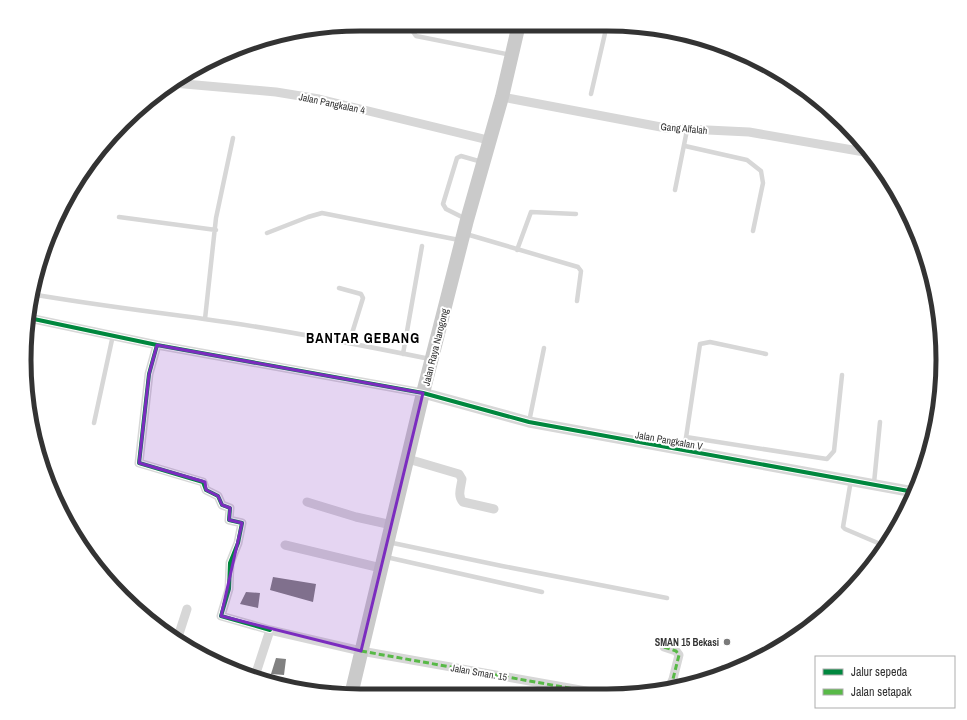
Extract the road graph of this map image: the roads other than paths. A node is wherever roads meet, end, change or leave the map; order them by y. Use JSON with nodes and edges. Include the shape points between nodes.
{"nodes":[{"id":1,"x":412,"y":31,"type":"edge"},
{"id":2,"x":518,"y":31,"type":"edge"},
{"id":3,"x":606,"y":31,"type":"edge"},
{"id":4,"x":512,"y":55,"type":"junction"},
{"id":5,"x":181,"y":84,"type":"edge"},
{"id":6,"x":591,"y":94,"type":"dead end"},
{"id":7,"x":502,"y":97,"type":"junction"},
{"id":8,"x":687,"y":130,"type":"junction"},
{"id":9,"x":234,"y":138,"type":"dead end"},
{"id":10,"x":488,"y":140,"type":"junction"},
{"id":11,"x":685,"y":146,"type":"junction"},
{"id":12,"x":859,"y":150,"type":"edge"},
{"id":13,"x":482,"y":162,"type":"junction"},
{"id":14,"x":675,"y":190,"type":"dead end"},
{"id":15,"x":576,"y":214,"type":"dead end"},
{"id":16,"x":119,"y":217,"type":"dead end"},
{"id":17,"x":467,"y":220,"type":"junction"},
{"id":18,"x":216,"y":230,"type":"junction"},
{"id":19,"x":753,"y":231,"type":"dead end"},
{"id":20,"x":267,"y":233,"type":"dead end"},
{"id":21,"x":462,"y":237,"type":"junction"},
{"id":22,"x":422,"y":246,"type":"dead end"},
{"id":23,"x":518,"y":250,"type":"junction"},
{"id":24,"x":339,"y":288,"type":"dead end"},
{"id":25,"x":37,"y":295,"type":"edge"},
{"id":26,"x":576,"y":301,"type":"dead end"},
{"id":27,"x":34,"y":319,"type":"edge"},
{"id":28,"x":205,"y":319,"type":"junction"},
{"id":29,"x":113,"y":335,"type":"junction"},
{"id":30,"x":349,"y":343,"type":"junction"},
{"id":31,"x":157,"y":344,"type":"junction"},
{"id":32,"x":544,"y":348,"type":"dead end"},
{"id":33,"x":402,"y":354,"type":"junction"},
{"id":34,"x":766,"y":354,"type":"dead end"},
{"id":35,"x":432,"y":359,"type":"junction"},
{"id":36,"x":842,"y":375,"type":"dead end"},
{"id":37,"x":423,"y":393,"type":"junction"},
{"id":38,"x":529,"y":422,"type":"junction"},
{"id":39,"x":880,"y":422,"type":"dead end"},
{"id":40,"x":94,"y":423,"type":"dead end"},
{"id":41,"x":686,"y":437,"type":"junction"},
{"id":42,"x":684,"y":451,"type":"junction"},
{"id":43,"x":408,"y":458,"type":"junction"},
{"id":44,"x":851,"y":480,"type":"junction"},
{"id":45,"x":874,"y":483,"type":"junction"},
{"id":46,"x":909,"y":491,"type":"edge"},
{"id":47,"x":307,"y":502,"type":"dead end"},
{"id":48,"x":494,"y":509,"type":"dead end"},
{"id":49,"x":392,"y":525,"type":"junction"},
{"id":50,"x":388,"y":542,"type":"junction"},
{"id":51,"x":285,"y":544,"type":"dead end"},
{"id":52,"x":880,"y":544,"type":"edge"},
{"id":53,"x":382,"y":562,"type":"junction"},
{"id":54,"x":542,"y":592,"type":"dead end"},
{"id":55,"x":667,"y":598,"type":"dead end"},
{"id":56,"x":187,"y":609,"type":"dead end"},
{"id":57,"x":270,"y":630,"type":"junction"},
{"id":58,"x":179,"y":635,"type":"edge"},
{"id":59,"x":664,"y":648,"type":"dead end"},
{"id":60,"x":362,"y":651,"type":"junction"},
{"id":61,"x":256,"y":673,"type":"edge"},
{"id":62,"x":671,"y":683,"type":"edge"},
{"id":63,"x":353,"y":689,"type":"edge"},
{"id":64,"x":572,"y":689,"type":"edge"}],
"edges":[{"from":1,"to":4,"type":"lane","via":[[416,36]]},
{"from":2,"to":4,"type":"main road","name":"Jalan Raya Narogong"},
{"from":3,"to":6,"type":"lane"},
{"from":4,"to":7,"type":"main road","name":"Jalan Raya Narogong"},
{"from":5,"to":10,"type":"street","name":"Jalan Pangkalan 4","via":[[276,92],[319,99]]},
{"from":7,"to":8,"type":"street","name":"Gang Alfalah"},
{"from":7,"to":10,"type":"main road","name":"Jalan Raya Narogong"},
{"from":8,"to":11,"type":"lane"},
{"from":8,"to":12,"type":"street","name":"Gang Alfalah","via":[[749,132]]},
{"from":9,"to":18,"type":"lane","via":[[216,218]]},
{"from":10,"to":13,"type":"main road","name":"Jalan Raya Narogong"},
{"from":11,"to":14,"type":"lane"},
{"from":11,"to":19,"type":"lane","via":[[747,160],[761,171],[763,183]]},
{"from":13,"to":17,"type":"main road","name":"Jalan Raya Narogong"},
{"from":13,"to":17,"type":"lane","via":[[461,156],[457,158],[444,204],[446,209]]},
{"from":15,"to":23,"type":"lane","via":[[531,212]]},
{"from":16,"to":18,"type":"lane"},
{"from":17,"to":21,"type":"main road","name":"Jalan Raya Narogong"},
{"from":18,"to":28,"type":"lane"},
{"from":20,"to":21,"type":"lane","via":[[322,213]]},
{"from":21,"to":23,"type":"lane"},
{"from":21,"to":35,"type":"main road","name":"Jalan Raya Narogong"},
{"from":22,"to":33,"type":"lane"},
{"from":23,"to":26,"type":"lane","via":[[578,267],[580,271]]},
{"from":24,"to":30,"type":"lane","via":[[361,294],[363,298]]},
{"from":25,"to":28,"type":"lane"},
{"from":27,"to":29,"type":"street"},
{"from":28,"to":30,"type":"lane"},
{"from":29,"to":31,"type":"street"},
{"from":29,"to":40,"type":"lane"},
{"from":30,"to":33,"type":"lane"},
{"from":31,"to":37,"type":"street"},
{"from":31,"to":57,"type":"street","name":"Jalan Sman. 15","via":[[149,374],[139,462],[203,482],[206,490],[218,496],[222,505],[230,508],[229,520],[242,523],[230,563],[229,589],[221,616]]},
{"from":32,"to":38,"type":"lane"},
{"from":33,"to":35,"type":"lane"},
{"from":34,"to":41,"type":"lane","via":[[710,342],[700,344]]},
{"from":35,"to":37,"type":"main road","name":"Jalan Raya Narogong"},
{"from":36,"to":41,"type":"lane","via":[[834,451],[827,459]]},
{"from":37,"to":38,"type":"street","name":"Jalan Pangkalan V"},
{"from":37,"to":43,"type":"main road","name":"Jalan Raya Narogong"},
{"from":38,"to":42,"type":"street","name":"Jalan Pangkalan V"},
{"from":39,"to":45,"type":"lane"},
{"from":41,"to":42,"type":"lane"},
{"from":42,"to":44,"type":"street","name":"Jalan Pangkalan V"},
{"from":43,"to":48,"type":"street","via":[[459,474],[462,480],[459,497],[463,502]]},
{"from":43,"to":49,"type":"main road","name":"Jalan Raya Narogong"},
{"from":44,"to":45,"type":"street","name":"Jalan Pangkalan V"},
{"from":44,"to":52,"type":"lane","via":[[843,527]]},
{"from":45,"to":46,"type":"street","name":"Jalan Pangkalan V"},
{"from":47,"to":49,"type":"street"},
{"from":49,"to":50,"type":"main road","name":"Jalan Raya Narogong"},
{"from":50,"to":53,"type":"main road","name":"Jalan Raya Narogong"},
{"from":50,"to":55,"type":"lane"},
{"from":51,"to":53,"type":"street"},
{"from":53,"to":54,"type":"lane"},
{"from":53,"to":60,"type":"main road","name":"Jalan Raya Narogong"},
{"from":56,"to":58,"type":"street"},
{"from":57,"to":60,"type":"street","name":"Jalan Sman. 15"},
{"from":57,"to":61,"type":"street"},
{"from":59,"to":62,"type":"street","via":[[679,654]]},
{"from":60,"to":63,"type":"main road","name":"Jalan Raya Narogong"},
{"from":60,"to":64,"type":"street","name":"Jalan Sman. 15"}]}
